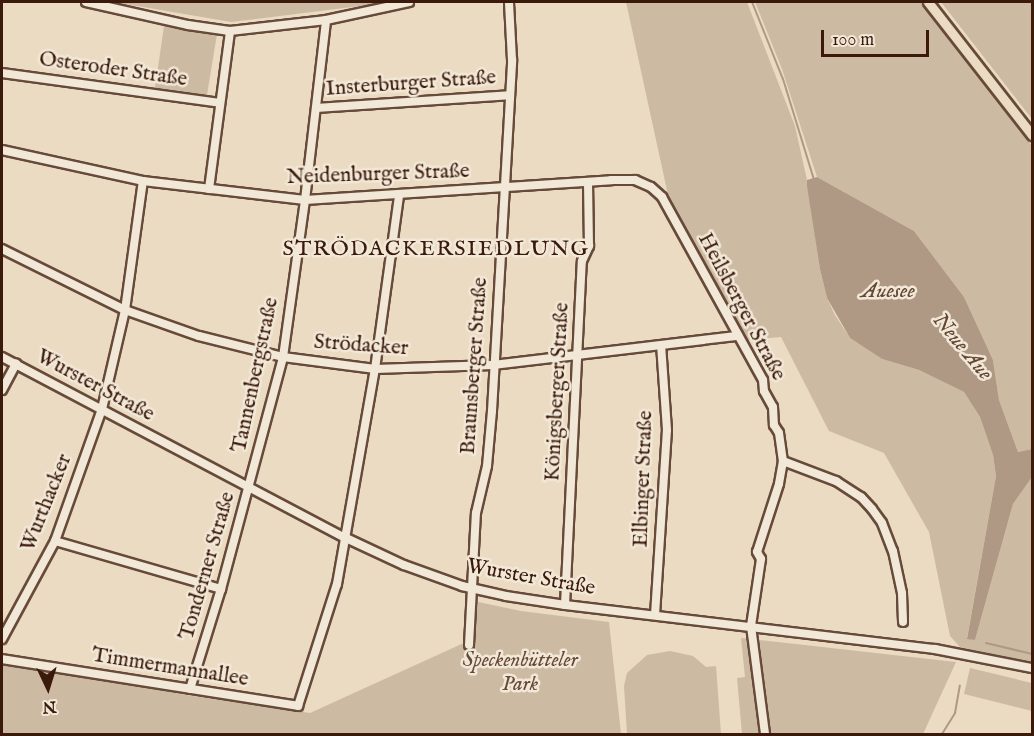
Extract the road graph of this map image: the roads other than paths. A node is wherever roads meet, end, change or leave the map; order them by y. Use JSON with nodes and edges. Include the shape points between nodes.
{"nodes":[{"id":1,"x":86,"y":2,"type":"edge"},
{"id":2,"x":409,"y":2,"type":"edge"},
{"id":3,"x":508,"y":2,"type":"edge"},
{"id":4,"x":928,"y":2,"type":"edge"},
{"id":5,"x":326,"y":20,"type":"junction"},
{"id":6,"x":230,"y":31,"type":"junction"},
{"id":7,"x":2,"y":72,"type":"edge"},
{"id":8,"x":510,"y":95,"type":"junction"},
{"id":9,"x":220,"y":103,"type":"junction"},
{"id":10,"x":316,"y":108,"type":"junction"},
{"id":11,"x":1032,"y":135,"type":"edge"},
{"id":12,"x":2,"y":150,"type":"edge"},
{"id":13,"x":144,"y":181,"type":"junction"},
{"id":14,"x":588,"y":182,"type":"junction"},
{"id":15,"x":651,"y":187,"type":"joint"},
{"id":16,"x":209,"y":189,"type":"junction"},
{"id":17,"x":504,"y":189,"type":"junction"},
{"id":18,"x":399,"y":195,"type":"junction"},
{"id":19,"x":305,"y":200,"type":"junction"},
{"id":20,"x":2,"y":249,"type":"edge"},
{"id":21,"x":125,"y":310,"type":"junction"},
{"id":22,"x":738,"y":336,"type":"junction"},
{"id":23,"x":661,"y":345,"type":"junction"},
{"id":24,"x":577,"y":355,"type":"junction"},
{"id":25,"x":2,"y":357,"type":"edge"},
{"id":26,"x":283,"y":357,"type":"junction"},
{"id":27,"x":16,"y":364,"type":"junction"},
{"id":28,"x":493,"y":365,"type":"junction"},
{"id":29,"x":375,"y":369,"type":"junction"},
{"id":30,"x":2,"y":390,"type":"edge"},
{"id":31,"x":102,"y":409,"type":"junction"},
{"id":32,"x":783,"y":461,"type":"junction"},
{"id":33,"x":250,"y":487,"type":"junction"},
{"id":34,"x":346,"y":538,"type":"junction"},
{"id":35,"x":55,"y":541,"type":"junction"},
{"id":36,"x":221,"y":589,"type":"junction"},
{"id":37,"x":473,"y":589,"type":"junction"},
{"id":38,"x":565,"y":605,"type":"junction"},
{"id":39,"x":655,"y":615,"type":"junction"},
{"id":40,"x":903,"y":622,"type":"dead end"},
{"id":41,"x":751,"y":626,"type":"junction"},
{"id":42,"x":2,"y":639,"type":"edge"},
{"id":43,"x":469,"y":645,"type":"dead end"},
{"id":44,"x":2,"y":659,"type":"edge"},
{"id":45,"x":1032,"y":668,"type":"edge"},
{"id":46,"x":190,"y":689,"type":"junction"},
{"id":47,"x":765,"y":735,"type":"edge"}],
"edges":[{"from":1,"to":6,"type":"street"},
{"from":2,"to":5,"type":"street"},
{"from":3,"to":8,"type":"street","name":"Braunsberger Straße","via":[[512,25]]},
{"from":4,"to":11,"type":"main road"},
{"from":5,"to":6,"type":"street"},
{"from":5,"to":10,"type":"street","name":"Tannenbergstraße"},
{"from":6,"to":9,"type":"street"},
{"from":7,"to":9,"type":"street","name":"Osteroder Straße"},
{"from":8,"to":10,"type":"street","name":"Insterburger Straße"},
{"from":8,"to":17,"type":"street","name":"Braunsberger Straße"},
{"from":9,"to":16,"type":"street"},
{"from":10,"to":19,"type":"street","name":"Tannenbergstraße"},
{"from":12,"to":13,"type":"street","name":"Neidenburger Straße"},
{"from":13,"to":16,"type":"street","name":"Neidenburger Straße"},
{"from":13,"to":21,"type":"street","name":"Wurthacker"},
{"from":14,"to":15,"type":"street","name":"Neidenburger Straße","via":[[635,180]]},
{"from":14,"to":17,"type":"street","name":"Neidenburger Straße"},
{"from":14,"to":24,"type":"street","name":"Königsberger Straße","via":[[589,246],[582,261]]},
{"from":15,"to":22,"type":"street","name":"Heilsberger Straße","via":[[662,197]]},
{"from":16,"to":19,"type":"street","name":"Neidenburger Straße"},
{"from":17,"to":18,"type":"street","name":"Neidenburger Straße"},
{"from":17,"to":28,"type":"street","name":"Braunsberger Straße"},
{"from":18,"to":19,"type":"street","name":"Neidenburger Straße"},
{"from":18,"to":29,"type":"street"},
{"from":19,"to":26,"type":"street","name":"Tannenbergstraße"},
{"from":20,"to":21,"type":"street","name":"Strödacker"},
{"from":21,"to":26,"type":"street","name":"Strödacker","via":[[199,336]]},
{"from":21,"to":31,"type":"street","name":"Wurthacker"},
{"from":22,"to":23,"type":"street","name":"Strödacker"},
{"from":22,"to":32,"type":"street","name":"Heilsberger Straße","via":[[773,407]]},
{"from":23,"to":24,"type":"street","name":"Strödacker"},
{"from":23,"to":39,"type":"street","name":"Elbinger Straße","via":[[667,430]]},
{"from":24,"to":28,"type":"street","name":"Strödacker"},
{"from":24,"to":38,"type":"street","name":"Königsberger Straße"},
{"from":25,"to":27,"type":"street","name":"Wurster Straße"},
{"from":26,"to":29,"type":"street","name":"Strödacker"},
{"from":26,"to":33,"type":"street","name":"Tannenbergstraße"},
{"from":27,"to":30,"type":"street"},
{"from":27,"to":31,"type":"street","name":"Wurster Straße"},
{"from":28,"to":29,"type":"street","name":"Strödacker"},
{"from":28,"to":37,"type":"street","name":"Braunsberger Straße","via":[[487,466],[476,513]]},
{"from":29,"to":34,"type":"street"},
{"from":31,"to":33,"type":"street","name":"Wurster Straße"},
{"from":31,"to":35,"type":"street","name":"Wurthacker"},
{"from":32,"to":40,"type":"street","via":[[836,481],[872,509],[893,551],[902,593]]},
{"from":32,"to":41,"type":"street","name":"Heilsberger Straße","via":[[757,552],[761,559]]},
{"from":33,"to":34,"type":"street","name":"Wurster Straße"},
{"from":33,"to":36,"type":"street","name":"Tonderner Straße"},
{"from":34,"to":37,"type":"street","name":"Wurster Straße","via":[[404,565]]},
{"from":34,"to":46,"type":"street","name":"Timmermannallee","via":[[338,584],[297,706]]},
{"from":35,"to":36,"type":"street"},
{"from":35,"to":42,"type":"street","name":"Wurthacker"},
{"from":36,"to":46,"type":"street","name":"Tonderner Straße"},
{"from":37,"to":38,"type":"street","name":"Wurster Straße"},
{"from":37,"to":43,"type":"street"},
{"from":38,"to":39,"type":"street","name":"Wurster Straße"},
{"from":39,"to":41,"type":"street","name":"Wurster Straße"},
{"from":41,"to":45,"type":"street","name":"Wurster Straße","via":[[935,649]]},
{"from":41,"to":47,"type":"street","name":"Heilsberger Straße"},
{"from":44,"to":46,"type":"street","name":"Timmermannallee"}]}
